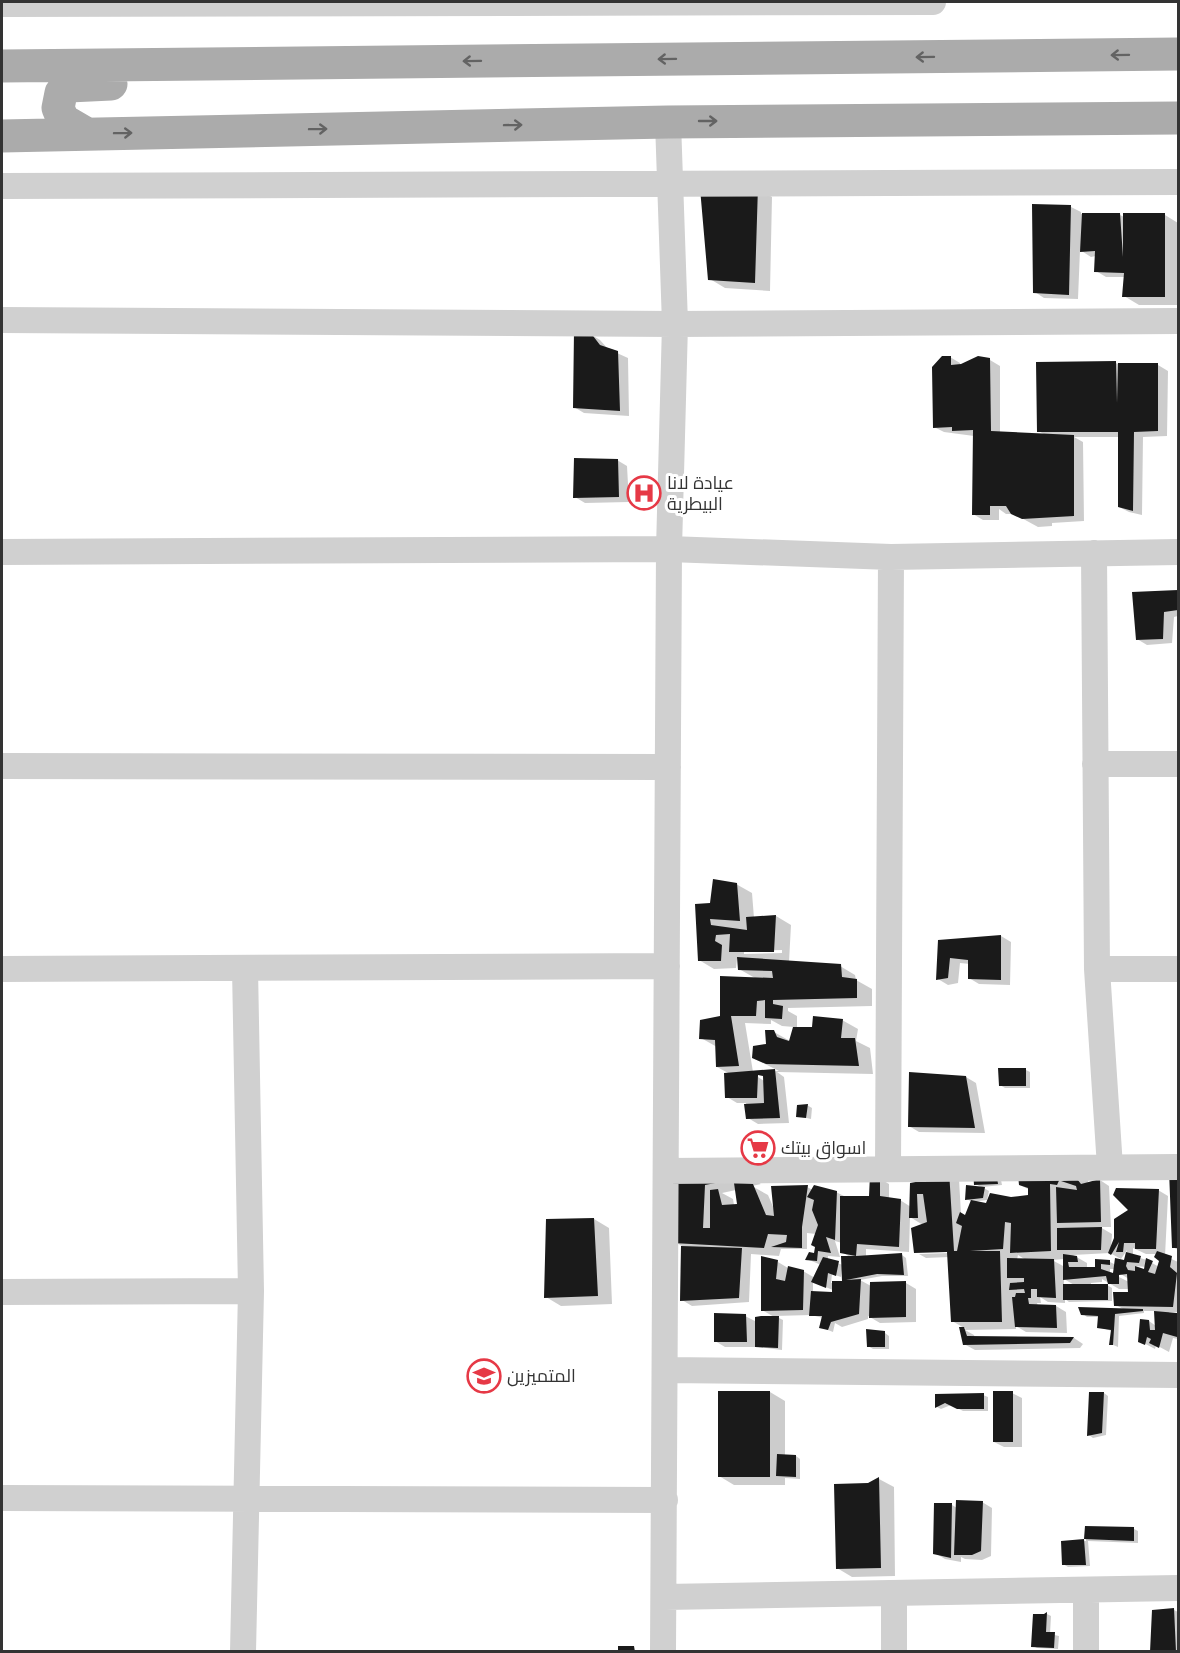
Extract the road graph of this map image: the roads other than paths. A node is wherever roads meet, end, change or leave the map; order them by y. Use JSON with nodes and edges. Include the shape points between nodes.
{"nodes":[{"id":1,"x":933,"y":2,"type":"edge"},
{"id":2,"x":421,"y":3,"type":"edge"},
{"id":3,"x":2,"y":4,"type":"edge"},
{"id":4,"x":1179,"y":54,"type":"edge"},
{"id":5,"x":235,"y":64,"type":"junction"},
{"id":6,"x":2,"y":66,"type":"edge"},
{"id":7,"x":1179,"y":118,"type":"edge"},
{"id":8,"x":668,"y":122,"type":"junction"},
{"id":9,"x":87,"y":134,"type":"junction"},
{"id":10,"x":2,"y":136,"type":"edge"},
{"id":11,"x":1179,"y":182,"type":"edge"},
{"id":12,"x":670,"y":183,"type":"junction"},
{"id":13,"x":2,"y":186,"type":"edge"},
{"id":14,"x":2,"y":320,"type":"edge"},
{"id":15,"x":1179,"y":321,"type":"edge"},
{"id":16,"x":675,"y":324,"type":"junction"},
{"id":17,"x":669,"y":549,"type":"junction"},
{"id":18,"x":2,"y":552,"type":"edge"},
{"id":19,"x":1179,"y":552,"type":"edge"},
{"id":20,"x":1094,"y":553,"type":"junction"},
{"id":21,"x":891,"y":557,"type":"junction"},
{"id":22,"x":1095,"y":764,"type":"junction"},
{"id":23,"x":1179,"y":764,"type":"edge"},
{"id":24,"x":2,"y":766,"type":"edge"},
{"id":25,"x":668,"y":767,"type":"junction"},
{"id":26,"x":667,"y":966,"type":"junction"},
{"id":27,"x":245,"y":968,"type":"junction"},
{"id":28,"x":2,"y":969,"type":"edge"},
{"id":29,"x":1096,"y":969,"type":"junction"},
{"id":30,"x":1179,"y":969,"type":"edge"},
{"id":31,"x":1110,"y":1167,"type":"junction"},
{"id":32,"x":1179,"y":1167,"type":"edge"},
{"id":33,"x":888,"y":1169,"type":"junction"},
{"id":34,"x":667,"y":1171,"type":"junction"},
{"id":35,"x":251,"y":1291,"type":"junction"},
{"id":36,"x":2,"y":1292,"type":"edge"},
{"id":37,"x":666,"y":1370,"type":"junction"},
{"id":38,"x":1179,"y":1375,"type":"edge"},
{"id":39,"x":2,"y":1498,"type":"edge"},
{"id":40,"x":247,"y":1499,"type":"junction"},
{"id":41,"x":665,"y":1500,"type":"junction"},
{"id":42,"x":1179,"y":1588,"type":"edge"},
{"id":43,"x":1086,"y":1590,"type":"junction"},
{"id":44,"x":894,"y":1593,"type":"junction"},
{"id":45,"x":665,"y":1597,"type":"junction"},
{"id":46,"x":243,"y":1652,"type":"edge"},
{"id":47,"x":663,"y":1652,"type":"edge"},
{"id":48,"x":894,"y":1652,"type":"edge"},
{"id":49,"x":1086,"y":1652,"type":"edge"}],
"edges":[{"from":1,"to":2,"type":"street"},
{"from":2,"to":3,"type":"street"},
{"from":4,"to":5,"type":"main road","one_way":true},
{"from":5,"to":6,"type":"main road"},
{"from":5,"to":9,"type":"main road","via":[[181,83],[69,86],[61,93],[58,108],[63,120]]},
{"from":8,"to":7,"type":"main road","one_way":true},
{"from":9,"to":8,"type":"main road","one_way":true},
{"from":8,"to":12,"type":"street"},
{"from":9,"to":10,"type":"main road"},
{"from":11,"to":12,"type":"street"},
{"from":12,"to":13,"type":"street"},
{"from":12,"to":16,"type":"street"},
{"from":14,"to":16,"type":"street"},
{"from":15,"to":16,"type":"street"},
{"from":16,"to":17,"type":"street"},
{"from":17,"to":18,"type":"street"},
{"from":17,"to":21,"type":"street"},
{"from":17,"to":25,"type":"street"},
{"from":19,"to":20,"type":"street"},
{"from":20,"to":21,"type":"street"},
{"from":20,"to":22,"type":"street"},
{"from":21,"to":33,"type":"street"},
{"from":22,"to":23,"type":"street"},
{"from":22,"to":29,"type":"street"},
{"from":24,"to":25,"type":"street"},
{"from":25,"to":26,"type":"street"},
{"from":26,"to":27,"type":"street"},
{"from":26,"to":34,"type":"street"},
{"from":27,"to":28,"type":"street"},
{"from":27,"to":35,"type":"street"},
{"from":29,"to":30,"type":"street"},
{"from":29,"to":31,"type":"street"},
{"from":31,"to":32,"type":"street"},
{"from":31,"to":33,"type":"street"},
{"from":33,"to":34,"type":"street"},
{"from":34,"to":37,"type":"street"},
{"from":35,"to":36,"type":"street"},
{"from":35,"to":40,"type":"street"},
{"from":37,"to":38,"type":"street"},
{"from":37,"to":41,"type":"street"},
{"from":39,"to":40,"type":"street"},
{"from":40,"to":41,"type":"street"},
{"from":40,"to":46,"type":"street"},
{"from":41,"to":45,"type":"street"},
{"from":42,"to":43,"type":"street"},
{"from":43,"to":44,"type":"street"},
{"from":43,"to":49,"type":"street"},
{"from":44,"to":45,"type":"street"},
{"from":44,"to":48,"type":"street"},
{"from":45,"to":47,"type":"street"}]}
